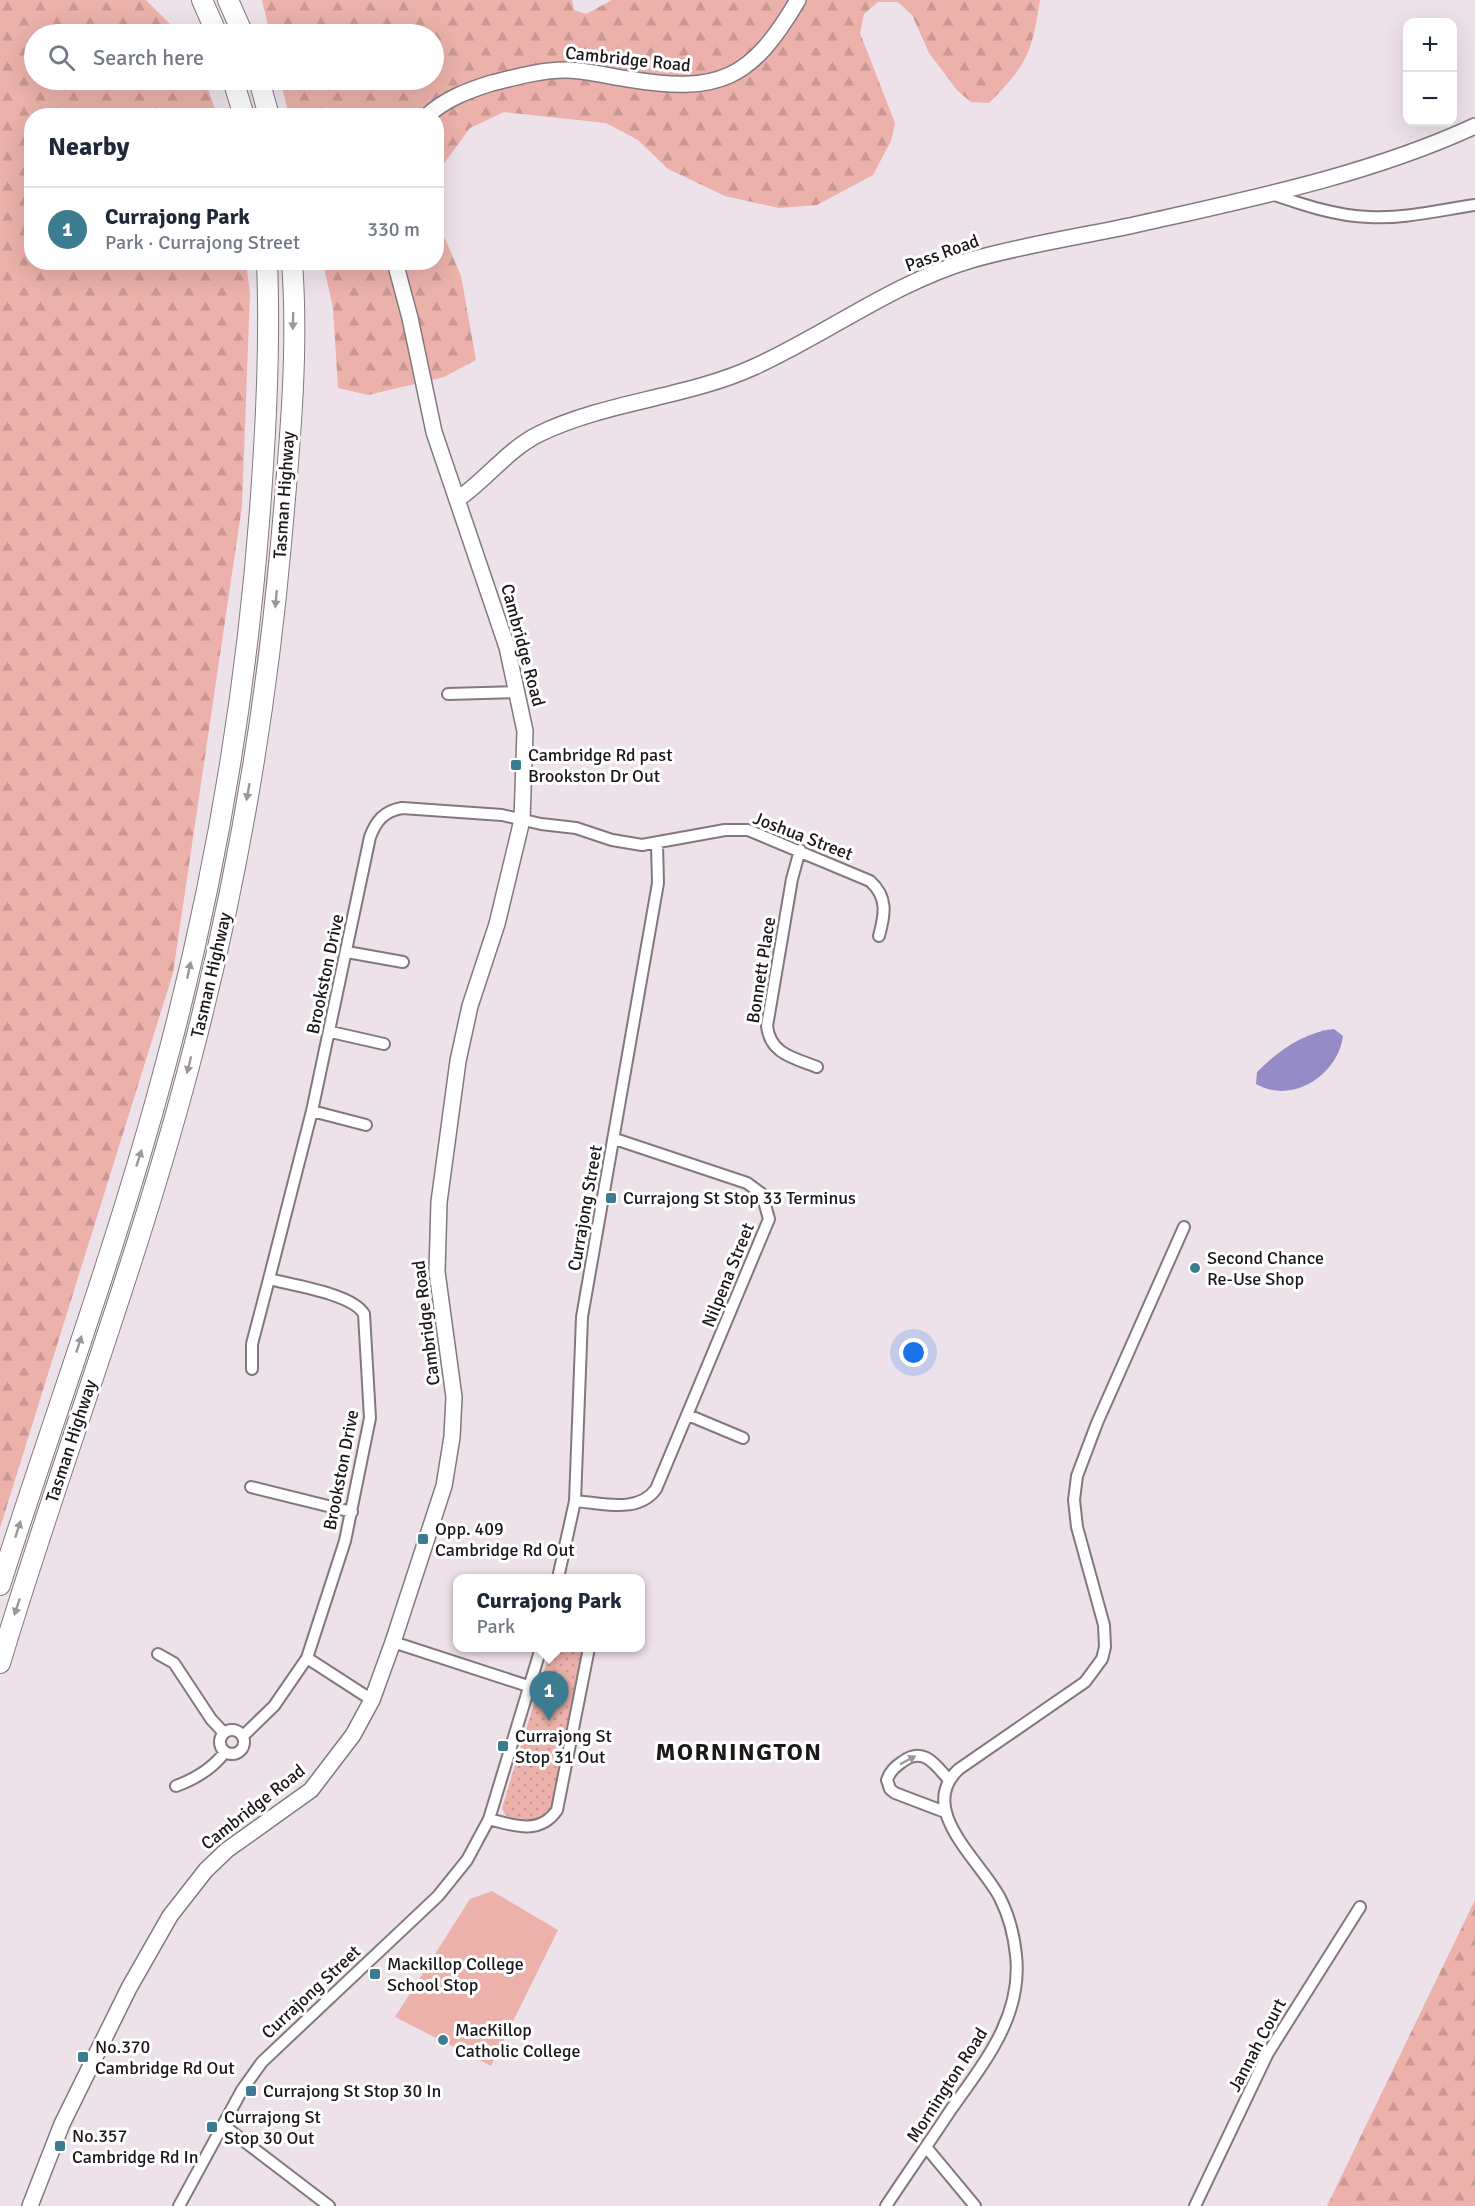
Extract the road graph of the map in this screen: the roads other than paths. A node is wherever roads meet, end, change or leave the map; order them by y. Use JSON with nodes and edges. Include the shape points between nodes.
{"nodes":[{"id":1,"x":202,"y":0,"type":"edge"},
{"id":2,"x":228,"y":0,"type":"edge"},
{"id":3,"x":798,"y":0,"type":"edge"},
{"id":4,"x":213,"y":24,"type":"edge"},
{"id":5,"x":239,"y":24,"type":"edge"},
{"id":6,"x":236,"y":90,"type":"edge"},
{"id":7,"x":262,"y":90,"type":"edge"},
{"id":8,"x":242,"y":108,"type":"edge"},
{"id":9,"x":267,"y":108,"type":"edge"},
{"id":10,"x":439,"y":108,"type":"edge"},
{"id":11,"x":1475,"y":126,"type":"edge"},
{"id":12,"x":1269,"y":193,"type":"junction"},
{"id":13,"x":1475,"y":205,"type":"edge"},
{"id":14,"x":267,"y":270,"type":"edge"},
{"id":15,"x":292,"y":270,"type":"edge"},
{"id":16,"x":397,"y":270,"type":"edge"},
{"id":17,"x":458,"y":499,"type":"junction"},
{"id":18,"x":517,"y":692,"type":"junction"},
{"id":19,"x":448,"y":694,"type":"dead end"},
{"id":20,"x":522,"y":819,"type":"junction"},
{"id":21,"x":657,"y":844,"type":"junction"},
{"id":22,"x":800,"y":850,"type":"junction"},
{"id":23,"x":879,"y":936,"type":"dead end"},
{"id":24,"x":347,"y":952,"type":"junction"},
{"id":25,"x":403,"y":963,"type":"dead end"},
{"id":26,"x":331,"y":1032,"type":"junction"},
{"id":27,"x":384,"y":1044,"type":"dead end"},
{"id":28,"x":817,"y":1067,"type":"dead end"},
{"id":29,"x":312,"y":1111,"type":"junction"},
{"id":30,"x":366,"y":1125,"type":"dead end"},
{"id":31,"x":615,"y":1139,"type":"junction"},
{"id":32,"x":1184,"y":1227,"type":"dead end"},
{"id":33,"x":269,"y":1279,"type":"junction"},
{"id":34,"x":252,"y":1369,"type":"dead end"},
{"id":35,"x":688,"y":1415,"type":"junction"},
{"id":36,"x":743,"y":1438,"type":"dead end"},
{"id":37,"x":251,"y":1487,"type":"dead end"},
{"id":38,"x":575,"y":1501,"type":"junction"},
{"id":39,"x":352,"y":1512,"type":"junction"},
{"id":40,"x":559,"y":1574,"type":"edge"},
{"id":41,"x":0,"y":1585,"type":"edge"},
{"id":42,"x":393,"y":1642,"type":"junction"},
{"id":43,"x":539,"y":1652,"type":"edge"},
{"id":44,"x":589,"y":1652,"type":"edge"},
{"id":45,"x":158,"y":1654,"type":"dead end"},
{"id":46,"x":307,"y":1658,"type":"junction"},
{"id":47,"x":0,"y":1663,"type":"edge"},
{"id":48,"x":528,"y":1686,"type":"junction"},
{"id":49,"x":372,"y":1700,"type":"junction"},
{"id":50,"x":224,"y":1733,"type":"junction"},
{"id":51,"x":243,"y":1736,"type":"junction"},
{"id":52,"x":225,"y":1752,"type":"junction"},
{"id":53,"x":948,"y":1779,"type":"junction"},
{"id":54,"x":176,"y":1786,"type":"dead end"},
{"id":55,"x":945,"y":1812,"type":"junction"},
{"id":56,"x":489,"y":1819,"type":"junction"},
{"id":57,"x":1360,"y":1906,"type":"dead end"},
{"id":58,"x":223,"y":2125,"type":"junction"},
{"id":59,"x":926,"y":2147,"type":"junction"},
{"id":60,"x":30,"y":2206,"type":"edge"},
{"id":61,"x":179,"y":2206,"type":"edge"},
{"id":62,"x":329,"y":2206,"type":"edge"},
{"id":63,"x":886,"y":2206,"type":"edge"},
{"id":64,"x":975,"y":2206,"type":"edge"},
{"id":65,"x":1195,"y":2206,"type":"edge"}],
"edges":[{"from":1,"to":4,"type":"highway"},
{"from":2,"to":5,"type":"highway"},
{"from":3,"to":10,"type":"main road","name":"Cambridge Road","via":[[760,54],[718,80],[682,86],[581,72],[547,72],[476,88]]},
{"from":6,"to":8,"type":"highway"},
{"from":7,"to":9,"type":"highway"},
{"from":11,"to":12,"type":"main road","name":"Pass Road","via":[[1396,158]]},
{"from":12,"to":13,"type":"street","via":[[1334,213],[1368,217],[1406,216]]},
{"from":12,"to":17,"type":"main road","name":"Pass Road","via":[[1029,245],[933,274],[750,369],[582,417],[538,434],[511,451],[478,485]]},
{"from":41,"to":14,"type":"highway","name":"Tasman Highway","one_way":true,"via":[[148,1130],[187,981],[234,740],[256,574],[268,352]]},
{"from":15,"to":47,"type":"highway","name":"Tasman Highway","one_way":true,"via":[[285,500],[275,609],[259,728],[218,950],[162,1160]]},
{"from":16,"to":17,"type":"main road","name":"Cambridge Road","via":[[434,432]]},
{"from":17,"to":18,"type":"main road","name":"Cambridge Road","via":[[507,647]]},
{"from":18,"to":19,"type":"street"},
{"from":18,"to":20,"type":"main road","name":"Cambridge Road","via":[[525,731]]},
{"from":20,"to":21,"type":"street","name":"Joshua Street","via":[[576,828],[625,843]]},
{"from":20,"to":24,"type":"street","name":"Brookston Drive","via":[[402,808],[380,818],[370,837]]},
{"from":20,"to":42,"type":"main road","name":"Cambridge Road","via":[[497,924],[470,1006],[443,1168],[436,1235],[437,1272],[451,1362],[452,1437],[444,1486]]},
{"from":21,"to":22,"type":"street","name":"Joshua Street","via":[[736,829],[758,832]]},
{"from":21,"to":31,"type":"street","name":"Currajong Street","via":[[658,883]]},
{"from":22,"to":23,"type":"street","name":"Joshua Street","via":[[877,887],[884,901]]},
{"from":22,"to":28,"type":"street","name":"Bonnett Place","via":[[767,1026],[771,1042],[781,1053]]},
{"from":24,"to":25,"type":"street"},
{"from":24,"to":26,"type":"street","name":"Brookston Drive"},
{"from":26,"to":27,"type":"street"},
{"from":26,"to":29,"type":"street","name":"Brookston Drive"},
{"from":29,"to":30,"type":"street"},
{"from":29,"to":33,"type":"street","name":"Brookston Drive"},
{"from":31,"to":35,"type":"street","name":"Nilpena Street","via":[[747,1183],[762,1194],[768,1211],[766,1227]]},
{"from":31,"to":38,"type":"street","name":"Currajong Street","via":[[582,1317]]},
{"from":32,"to":53,"type":"street","via":[[1077,1476],[1077,1527],[1104,1625],[1102,1659],[1085,1682]]},
{"from":33,"to":34,"type":"street","name":"Brookston Drive","via":[[252,1344]]},
{"from":33,"to":39,"type":"street","name":"Brookston Drive","via":[[345,1300],[364,1314],[370,1418]]},
{"from":35,"to":36,"type":"street"},
{"from":35,"to":38,"type":"street","name":"Nilpena Street","via":[[656,1489],[647,1500],[628,1505]]},
{"from":37,"to":39,"type":"street"},
{"from":38,"to":40,"type":"street","name":"Currajong Street"},
{"from":39,"to":46,"type":"street","name":"Brookston Drive"},
{"from":42,"to":48,"type":"street"},
{"from":42,"to":49,"type":"main road","name":"Cambridge Road"},
{"from":43,"to":48,"type":"street","name":"Currajong Street"},
{"from":44,"to":56,"type":"street","via":[[557,1810],[537,1827]]},
{"from":45,"to":50,"type":"street","via":[[174,1663]]},
{"from":46,"to":49,"type":"street"},
{"from":46,"to":51,"type":"street","name":"Brookston Drive","via":[[274,1706]]},
{"from":48,"to":56,"type":"street","name":"Currajong Street"},
{"from":49,"to":60,"type":"main road","name":"Cambridge Road","via":[[353,1736],[311,1790],[227,1850],[170,1916],[66,2114]]},
{"from":50,"to":51,"type":"street","via":[[235,1730]]},
{"from":50,"to":52,"type":"street","via":[[220,1743]]},
{"from":51,"to":52,"type":"street","via":[[245,1744],[241,1751],[233,1755]]},
{"from":52,"to":54,"type":"street","via":[[208,1768]]},
{"from":53,"to":55,"type":"street","via":[[943,1796]]},
{"from":55,"to":53,"type":"street","one_way":true,"via":[[895,1793],[887,1780],[892,1770],[917,1755],[929,1758]]},
{"from":55,"to":59,"type":"street","name":"Mornington Road","via":[[1006,1910],[1017,1969],[1011,2009],[998,2040]]},
{"from":56,"to":58,"type":"street","name":"Currajong Street","via":[[455,1877],[262,2062]]},
{"from":57,"to":65,"type":"street","name":"Jannah Court","via":[[1268,2053]]},
{"from":58,"to":61,"type":"street","name":"Currajong Street"},
{"from":58,"to":62,"type":"street"},
{"from":59,"to":63,"type":"street","name":"Mornington Road"},
{"from":59,"to":64,"type":"street"}]}
